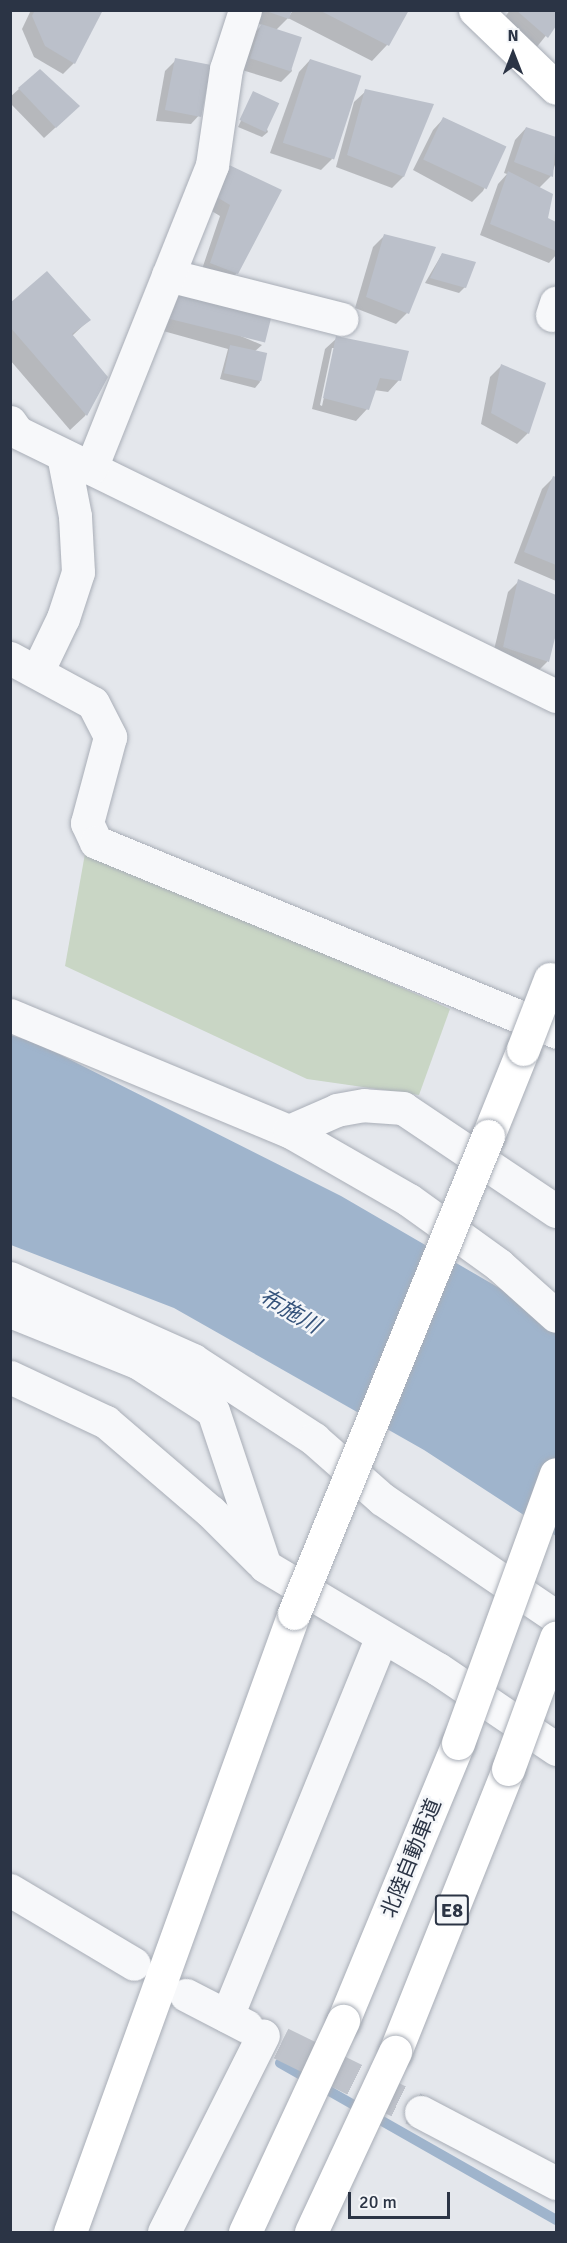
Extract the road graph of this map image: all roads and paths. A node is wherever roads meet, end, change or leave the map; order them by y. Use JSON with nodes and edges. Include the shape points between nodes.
{"nodes":[{"id":1,"x":245,"y":10,"type":"edge"},
{"id":2,"x":475,"y":10,"type":"edge"},
{"id":3,"x":556,"y":88,"type":"edge"},
{"id":4,"x":168,"y":275,"type":"junction"},
{"id":5,"x":342,"y":319,"type":"dead end"},
{"id":6,"x":10,"y":422,"type":"edge"},
{"id":7,"x":77,"y":462,"type":"junction"},
{"id":8,"x":24,"y":665,"type":"edge"},
{"id":9,"x":556,"y":696,"type":"edge"},
{"id":10,"x":553,"y":970,"type":"edge"},
{"id":11,"x":10,"y":1015,"type":"edge"},
{"id":12,"x":556,"y":1032,"type":"edge"},
{"id":13,"x":289,"y":1131,"type":"junction"},
{"id":14,"x":556,"y":1211,"type":"edge"},
{"id":15,"x":10,"y":1278,"type":"edge"},
{"id":16,"x":10,"y":1311,"type":"edge"},
{"id":17,"x":556,"y":1316,"type":"edge"},
{"id":18,"x":10,"y":1377,"type":"edge"},
{"id":19,"x":556,"y":1474,"type":"edge"},
{"id":20,"x":265,"y":1566,"type":"junction"},
{"id":21,"x":556,"y":1617,"type":"edge"},
{"id":22,"x":381,"y":1638,"type":"junction"},
{"id":23,"x":556,"y":1638,"type":"edge"},
{"id":24,"x":556,"y":1749,"type":"edge"},
{"id":25,"x":10,"y":1890,"type":"edge"},
{"id":26,"x":134,"y":1964,"type":"dead end"},
{"id":27,"x":186,"y":1995,"type":"dead end"},
{"id":28,"x":227,"y":2016,"type":"junction"},
{"id":29,"x":421,"y":2112,"type":"tunnel mouth"},
{"id":30,"x":556,"y":2183,"type":"edge"},
{"id":31,"x":70,"y":2232,"type":"edge"},
{"id":32,"x":164,"y":2232,"type":"edge"},
{"id":33,"x":245,"y":2232,"type":"edge"},
{"id":34,"x":311,"y":2232,"type":"edge"}],
"edges":[{"from":1,"to":4,"type":"street","via":[[226,69],[212,165]]},
{"from":2,"to":3,"type":"main road"},
{"from":4,"to":5,"type":"street"},
{"from":4,"to":7,"type":"street"},
{"from":6,"to":7,"type":"street","via":[[17,432]]},
{"from":7,"to":8,"type":"street","via":[[78,572],[63,618]]},
{"from":7,"to":9,"type":"street"},
{"from":8,"to":12,"type":"street","via":[[93,703],[110,737],[87,823],[96,842]]},
{"from":10,"to":31,"type":"main road","bridge":true,"via":[[294,1613]]},
{"from":11,"to":13,"type":"street"},
{"from":13,"to":14,"type":"street","via":[[355,1106],[403,1108]]},
{"from":13,"to":17,"type":"street","via":[[408,1200],[498,1265]]},
{"from":15,"to":21,"type":"street","via":[[193,1360],[314,1439],[382,1499]]},
{"from":16,"to":20,"type":"street","via":[[137,1362],[213,1411]]},
{"from":18,"to":20,"type":"street","via":[[106,1422],[210,1511]]},
{"from":19,"to":33,"type":"main road","name":"北陸自動車道","bridge":true,"via":[[458,1743],[343,2021]]},
{"from":20,"to":22,"type":"street"},
{"from":22,"to":24,"type":"street","via":[[438,1669]]},
{"from":22,"to":28,"type":"street"},
{"from":23,"to":34,"type":"main road","number":"E8","bridge":true,"via":[[395,2052]]},
{"from":25,"to":26,"type":"street"},
{"from":27,"to":28,"type":"street"},
{"from":28,"to":32,"type":"street","via":[[272,2039]]},
{"from":29,"to":30,"type":"street"}]}
